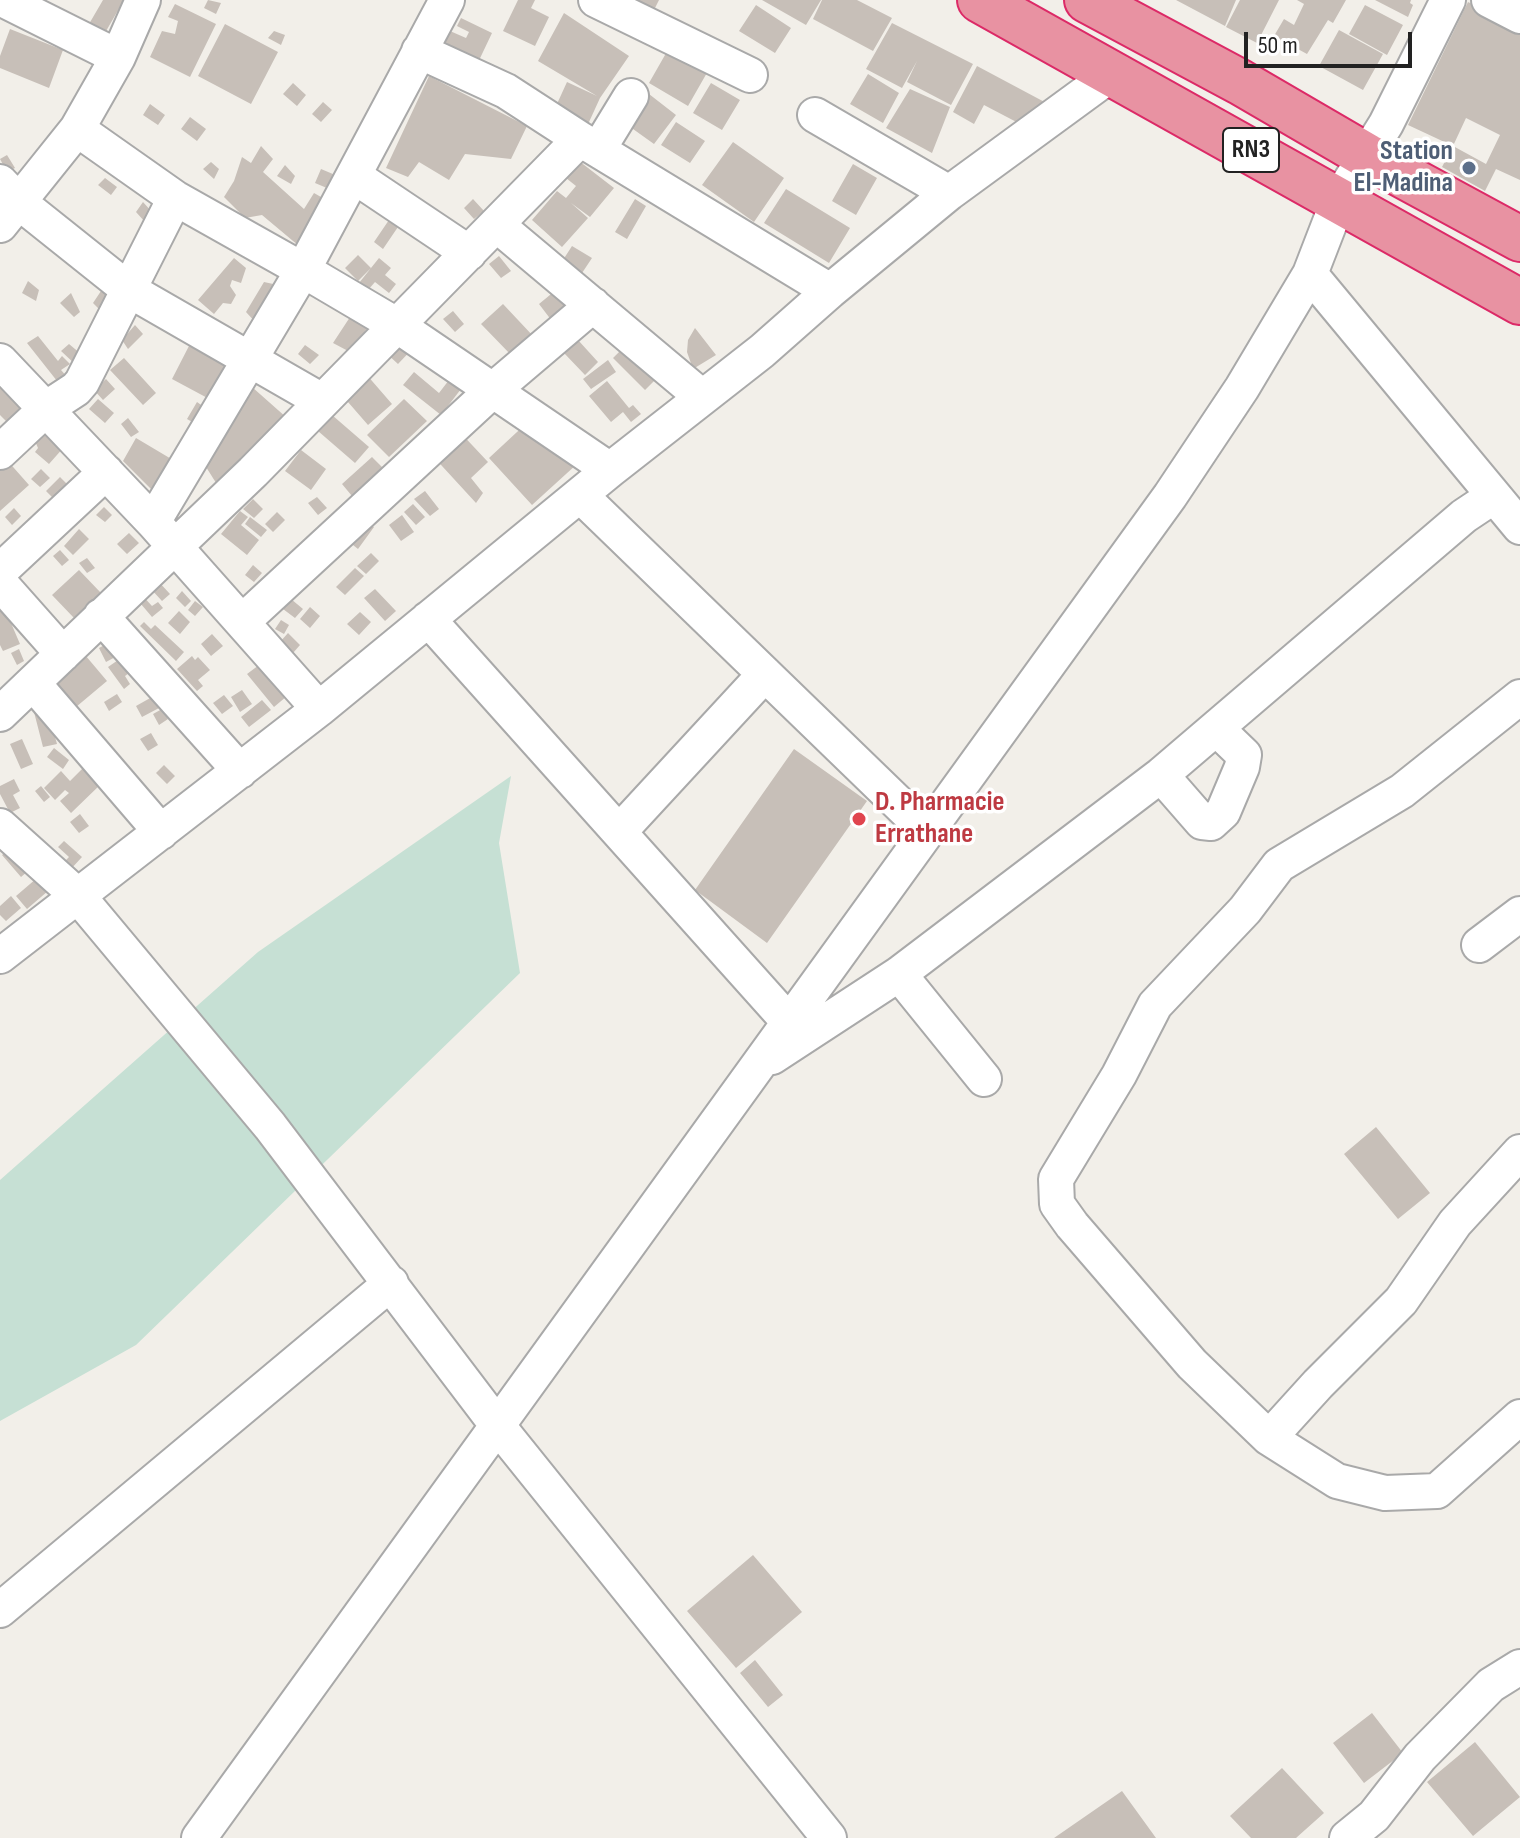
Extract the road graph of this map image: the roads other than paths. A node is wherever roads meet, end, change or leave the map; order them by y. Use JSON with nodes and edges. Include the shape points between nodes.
{"nodes":[{"id":1,"x":4,"y":0,"type":"edge"},
{"id":2,"x":143,"y":0,"type":"edge"},
{"id":3,"x":447,"y":0,"type":"edge"},
{"id":4,"x":596,"y":0,"type":"edge"},
{"id":5,"x":980,"y":0,"type":"edge"},
{"id":6,"x":1087,"y":0,"type":"edge"},
{"id":7,"x":1448,"y":0,"type":"edge"},
{"id":8,"x":1489,"y":0,"type":"edge"},
{"id":9,"x":1520,"y":16,"type":"edge"},
{"id":10,"x":419,"y":51,"type":"junction"},
{"id":11,"x":118,"y":57,"type":"junction"},
{"id":12,"x":1113,"y":73,"type":"junction"},
{"id":13,"x":750,"y":75,"type":"dead end"},
{"id":14,"x":631,"y":96,"type":"dead end"},
{"id":15,"x":815,"y":115,"type":"dead end"},
{"id":16,"x":77,"y":129,"type":"junction"},
{"id":17,"x":589,"y":144,"type":"junction"},
{"id":18,"x":1367,"y":156,"type":"junction"},
{"id":19,"x":354,"y":176,"type":"junction"},
{"id":20,"x":949,"y":193,"type":"junction"},
{"id":21,"x":175,"y":198,"type":"junction"},
{"id":22,"x":1339,"y":199,"type":"junction"},
{"id":23,"x":7,"y":203,"type":"edge"},
{"id":24,"x":497,"y":225,"type":"junction"},
{"id":25,"x":1520,"y":239,"type":"edge"},
{"id":26,"x":469,"y":253,"type":"junction"},
{"id":27,"x":303,"y":270,"type":"junction"},
{"id":28,"x":1310,"y":274,"type":"junction"},
{"id":29,"x":129,"y":290,"type":"junction"},
{"id":30,"x":830,"y":291,"type":"junction"},
{"id":31,"x":1520,"y":302,"type":"edge"},
{"id":32,"x":593,"y":305,"type":"junction"},
{"id":33,"x":398,"y":326,"type":"junction"},
{"id":34,"x":249,"y":358,"type":"junction"},
{"id":35,"x":0,"y":361,"type":"edge"},
{"id":36,"x":493,"y":390,"type":"junction"},
{"id":37,"x":702,"y":397,"type":"junction"},
{"id":38,"x":322,"y":401,"type":"junction"},
{"id":39,"x":47,"y":408,"type":"junction"},
{"id":40,"x":0,"y":452,"type":"edge"},
{"id":41,"x":610,"y":470,"type":"junction"},
{"id":42,"x":106,"y":472,"type":"junction"},
{"id":43,"x":580,"y":495,"type":"junction"},
{"id":44,"x":1494,"y":496,"type":"junction"},
{"id":45,"x":153,"y":522,"type":"junction"},
{"id":46,"x":1520,"y":527,"type":"edge"},
{"id":47,"x":175,"y":547,"type":"junction"},
{"id":48,"x":0,"y":571,"type":"edge"},
{"id":49,"x":0,"y":583,"type":"edge"},
{"id":50,"x":101,"y":616,"type":"junction"},
{"id":51,"x":428,"y":619,"type":"junction"},
{"id":52,"x":242,"y":622,"type":"junction"},
{"id":53,"x":63,"y":654,"type":"junction"},
{"id":54,"x":765,"y":674,"type":"junction"},
{"id":55,"x":33,"y":683,"type":"junction"},
{"id":56,"x":1520,"y":697,"type":"edge"},
{"id":57,"x":319,"y":709,"type":"junction"},
{"id":58,"x":0,"y":714,"type":"edge"},
{"id":59,"x":1216,"y":728,"type":"junction"},
{"id":60,"x":240,"y":771,"type":"junction"},
{"id":61,"x":1161,"y":775,"type":"junction"},
{"id":62,"x":0,"y":826,"type":"edge"},
{"id":63,"x":927,"y":831,"type":"junction"},
{"id":64,"x":161,"y":832,"type":"junction"},
{"id":65,"x":619,"y":832,"type":"junction"},
{"id":66,"x":78,"y":896,"type":"junction"},
{"id":67,"x":1520,"y":914,"type":"edge"},
{"id":68,"x":1479,"y":945,"type":"dead end"},
{"id":69,"x":0,"y":956,"type":"edge"},
{"id":70,"x":899,"y":974,"type":"junction"},
{"id":71,"x":789,"y":1022,"type":"junction"},
{"id":72,"x":755,"y":1068,"type":"junction"},
{"id":73,"x":984,"y":1079,"type":"dead end"},
{"id":74,"x":1520,"y":1152,"type":"edge"},
{"id":75,"x":391,"y":1283,"type":"junction"},
{"id":76,"x":1520,"y":1417,"type":"edge"},
{"id":77,"x":497,"y":1425,"type":"junction"},
{"id":78,"x":1269,"y":1438,"type":"junction"},
{"id":79,"x":0,"y":1610,"type":"edge"},
{"id":80,"x":1520,"y":1667,"type":"edge"},
{"id":81,"x":199,"y":1838,"type":"edge"},
{"id":82,"x":829,"y":1838,"type":"edge"},
{"id":83,"x":1347,"y":1838,"type":"edge"}],
"edges":[{"from":1,"to":11,"type":"street"},
{"from":2,"to":11,"type":"street"},
{"from":3,"to":10,"type":"street"},
{"from":4,"to":13,"type":"street"},
{"from":5,"to":12,"type":"highway","number":"RN3"},
{"from":6,"to":18,"type":"highway","number":"RN3"},
{"from":7,"to":18,"type":"street"},
{"from":8,"to":9,"type":"street"},
{"from":10,"to":17,"type":"street","via":[[506,91]]},
{"from":10,"to":19,"type":"street"},
{"from":11,"to":16,"type":"street"},
{"from":12,"to":20,"type":"street"},
{"from":12,"to":22,"type":"highway","number":"RN3"},
{"from":14,"to":17,"type":"street"},
{"from":15,"to":20,"type":"street"},
{"from":16,"to":21,"type":"street"},
{"from":16,"to":23,"type":"street"},
{"from":17,"to":24,"type":"street"},
{"from":17,"to":30,"type":"street"},
{"from":18,"to":22,"type":"street"},
{"from":18,"to":25,"type":"highway","number":"RN3"},
{"from":19,"to":26,"type":"street"},
{"from":19,"to":27,"type":"street"},
{"from":20,"to":30,"type":"street"},
{"from":21,"to":27,"type":"street"},
{"from":21,"to":29,"type":"street"},
{"from":22,"to":28,"type":"street"},
{"from":22,"to":31,"type":"highway","number":"RN3"},
{"from":23,"to":29,"type":"street"},
{"from":24,"to":26,"type":"street"},
{"from":24,"to":32,"type":"street"},
{"from":26,"to":33,"type":"street"},
{"from":27,"to":33,"type":"street"},
{"from":27,"to":34,"type":"street"},
{"from":28,"to":44,"type":"street"},
{"from":28,"to":63,"type":"street","via":[[1170,496]]},
{"from":29,"to":34,"type":"street"},
{"from":29,"to":39,"type":"street","via":[[82,382]]},
{"from":30,"to":37,"type":"street"},
{"from":32,"to":36,"type":"street"},
{"from":32,"to":37,"type":"street"},
{"from":33,"to":36,"type":"street"},
{"from":33,"to":38,"type":"street"},
{"from":34,"to":38,"type":"street"},
{"from":34,"to":45,"type":"street"},
{"from":35,"to":39,"type":"street"},
{"from":36,"to":41,"type":"street"},
{"from":36,"to":52,"type":"street"},
{"from":37,"to":41,"type":"street"},
{"from":38,"to":47,"type":"street"},
{"from":39,"to":40,"type":"street"},
{"from":39,"to":42,"type":"street"},
{"from":41,"to":43,"type":"street"},
{"from":42,"to":45,"type":"street"},
{"from":42,"to":48,"type":"street"},
{"from":43,"to":51,"type":"street"},
{"from":43,"to":54,"type":"street"},
{"from":44,"to":46,"type":"street"},
{"from":44,"to":59,"type":"street"},
{"from":45,"to":47,"type":"street"},
{"from":47,"to":50,"type":"street"},
{"from":47,"to":52,"type":"street"},
{"from":49,"to":53,"type":"street"},
{"from":50,"to":53,"type":"street"},
{"from":50,"to":60,"type":"street"},
{"from":51,"to":57,"type":"street"},
{"from":51,"to":65,"type":"street"},
{"from":52,"to":57,"type":"street"},
{"from":53,"to":55,"type":"street"},
{"from":54,"to":63,"type":"street"},
{"from":54,"to":65,"type":"street"},
{"from":55,"to":58,"type":"street"},
{"from":55,"to":64,"type":"street"},
{"from":56,"to":78,"type":"street","via":[[1402,791],[1279,865],[1245,910],[1155,1005],[1056,1179],[1057,1204],[1072,1225],[1192,1364]]},
{"from":57,"to":60,"type":"street"},
{"from":59,"to":61,"type":"street"},
{"from":59,"to":61,"type":"street","via":[[1244,755],[1223,812],[1211,823],[1202,822]]},
{"from":60,"to":64,"type":"street"},
{"from":61,"to":70,"type":"street"},
{"from":62,"to":66,"type":"street"},
{"from":63,"to":71,"type":"street"},
{"from":64,"to":66,"type":"street"},
{"from":65,"to":71,"type":"street"},
{"from":66,"to":69,"type":"street"},
{"from":66,"to":75,"type":"street","via":[[270,1126]]},
{"from":67,"to":68,"type":"street"},
{"from":70,"to":72,"type":"street"},
{"from":70,"to":73,"type":"street"},
{"from":71,"to":72,"type":"street"},
{"from":72,"to":77,"type":"street"},
{"from":74,"to":78,"type":"street","via":[[1455,1223],[1401,1301]]},
{"from":75,"to":77,"type":"street"},
{"from":75,"to":79,"type":"street"},
{"from":76,"to":78,"type":"street","via":[[1437,1491],[1385,1493],[1337,1481]]},
{"from":77,"to":81,"type":"street"},
{"from":77,"to":82,"type":"street"},
{"from":80,"to":83,"type":"street","via":[[1491,1685],[1420,1757],[1374,1816]]}]}
